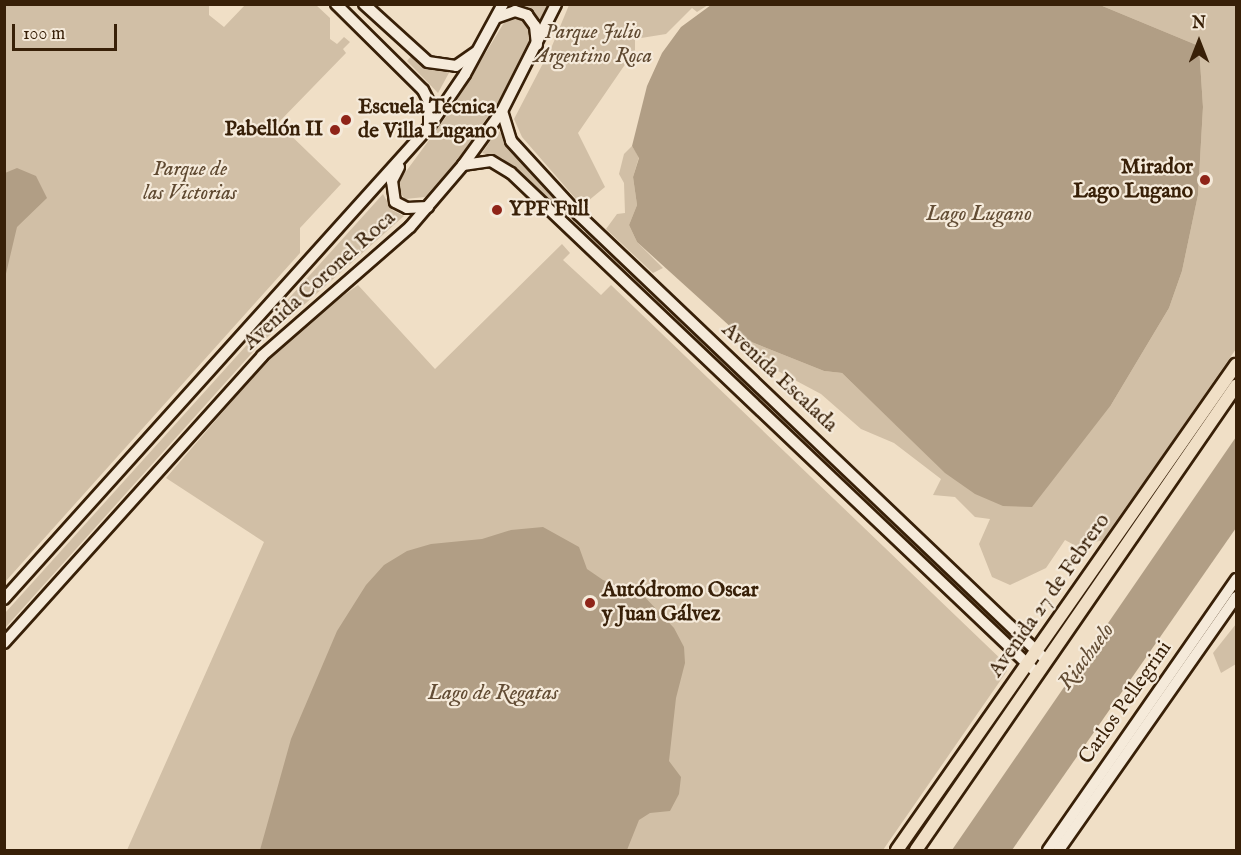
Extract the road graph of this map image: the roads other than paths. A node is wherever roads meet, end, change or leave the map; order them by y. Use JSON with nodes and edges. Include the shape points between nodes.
{"nodes":[{"id":1,"x":336,"y":4,"type":"edge"},
{"id":2,"x":364,"y":4,"type":"edge"},
{"id":3,"x":503,"y":4,"type":"edge"},
{"id":4,"x":556,"y":4,"type":"edge"},
{"id":5,"x":498,"y":17,"type":"junction"},
{"id":6,"x":358,"y":26,"type":"junction"},
{"id":7,"x":368,"y":35,"type":"junction"},
{"id":8,"x":537,"y":45,"type":"junction"},
{"id":9,"x":409,"y":47,"type":"junction"},
{"id":10,"x":479,"y":50,"type":"junction"},
{"id":11,"x":502,"y":111,"type":"junction"},
{"id":12,"x":429,"y":127,"type":"junction"},
{"id":13,"x":407,"y":154,"type":"junction"},
{"id":14,"x":463,"y":165,"type":"junction"},
{"id":15,"x":428,"y":207,"type":"junction"},
{"id":16,"x":579,"y":214,"type":"junction"},
{"id":17,"x":567,"y":226,"type":"junction"},
{"id":18,"x":1236,"y":365,"type":"edge"},
{"id":19,"x":1236,"y":386,"type":"edge"},
{"id":20,"x":1236,"y":579,"type":"edge"},
{"id":21,"x":1236,"y":597,"type":"edge"},
{"id":22,"x":4,"y":599,"type":"edge"},
{"id":23,"x":4,"y":643,"type":"edge"},
{"id":24,"x":1036,"y":651,"type":"junction"},
{"id":25,"x":1047,"y":661,"type":"junction"},
{"id":26,"x":1027,"y":663,"type":"junction"},
{"id":27,"x":1038,"y":674,"type":"junction"},
{"id":28,"x":897,"y":850,"type":"edge"},
{"id":29,"x":915,"y":850,"type":"edge"},
{"id":30,"x":1048,"y":850,"type":"edge"},
{"id":31,"x":1059,"y":850,"type":"edge"}],
"edges":[{"from":1,"to":6,"type":"main road"},
{"from":2,"to":9,"type":"main road"},
{"from":3,"to":5,"type":"main road","name":"Avenida Coronel Roca"},
{"from":4,"to":8,"type":"main road","name":"Avenida Coronel Roca"},
{"from":5,"to":8,"type":"main road","via":[[515,11],[527,15],[536,26]]},
{"from":5,"to":10,"type":"main road","name":"Avenida Coronel Roca"},
{"from":6,"to":7,"type":"main road"},
{"from":6,"to":9,"type":"main road","via":[[372,21],[396,42]]},
{"from":7,"to":9,"type":"main road","via":[[399,58]]},
{"from":7,"to":12,"type":"main road","via":[[423,90],[429,102]]},
{"from":8,"to":11,"type":"main road","name":"Avenida Coronel Roca"},
{"from":9,"to":10,"type":"main road","via":[[428,62],[445,66],[456,66]]},
{"from":10,"to":12,"type":"main road","name":"Avenida Coronel Roca"},
{"from":11,"to":14,"type":"main road","name":"Avenida Coronel Roca"},
{"from":11,"to":16,"type":"main road","name":"Avenida Escalada","via":[[511,141]]},
{"from":12,"to":13,"type":"main road","name":"Avenida Coronel Roca"},
{"from":13,"to":15,"type":"main road","via":[[392,181],[392,197],[401,206]]},
{"from":13,"to":22,"type":"main road","name":"Avenida Coronel Roca"},
{"from":14,"to":15,"type":"main road","name":"Avenida Coronel Roca"},
{"from":14,"to":17,"type":"main road","name":"Avenida Escalada","via":[[490,161],[502,167]]},
{"from":15,"to":23,"type":"main road","name":"Avenida Coronel Roca","via":[[387,251],[262,356]]},
{"from":16,"to":17,"type":"main road"},
{"from":16,"to":24,"type":"main road","name":"Avenida Escalada"},
{"from":17,"to":26,"type":"main road","name":"Avenida Escalada"},
{"from":18,"to":24,"type":"main road","name":"Avenida 27 de Febrero"},
{"from":19,"to":25,"type":"main road","name":"Avenida 27 de Febrero"},
{"from":20,"to":30,"type":"main road","name":"Carlos Pellegrini"},
{"from":21,"to":31,"type":"main road","name":"Carlos Pellegrini"},
{"from":24,"to":25,"type":"main road","name":"Avenida Escalada"},
{"from":24,"to":26,"type":"main road","name":"Avenida 27 de Febrero"},
{"from":25,"to":27,"type":"main road","name":"Avenida 27 de Febrero"},
{"from":26,"to":27,"type":"main road","name":"Avenida Escalada"},
{"from":26,"to":28,"type":"main road","name":"Avenida 27 de Febrero"},
{"from":27,"to":29,"type":"main road","name":"Avenida 27 de Febrero"}]}
